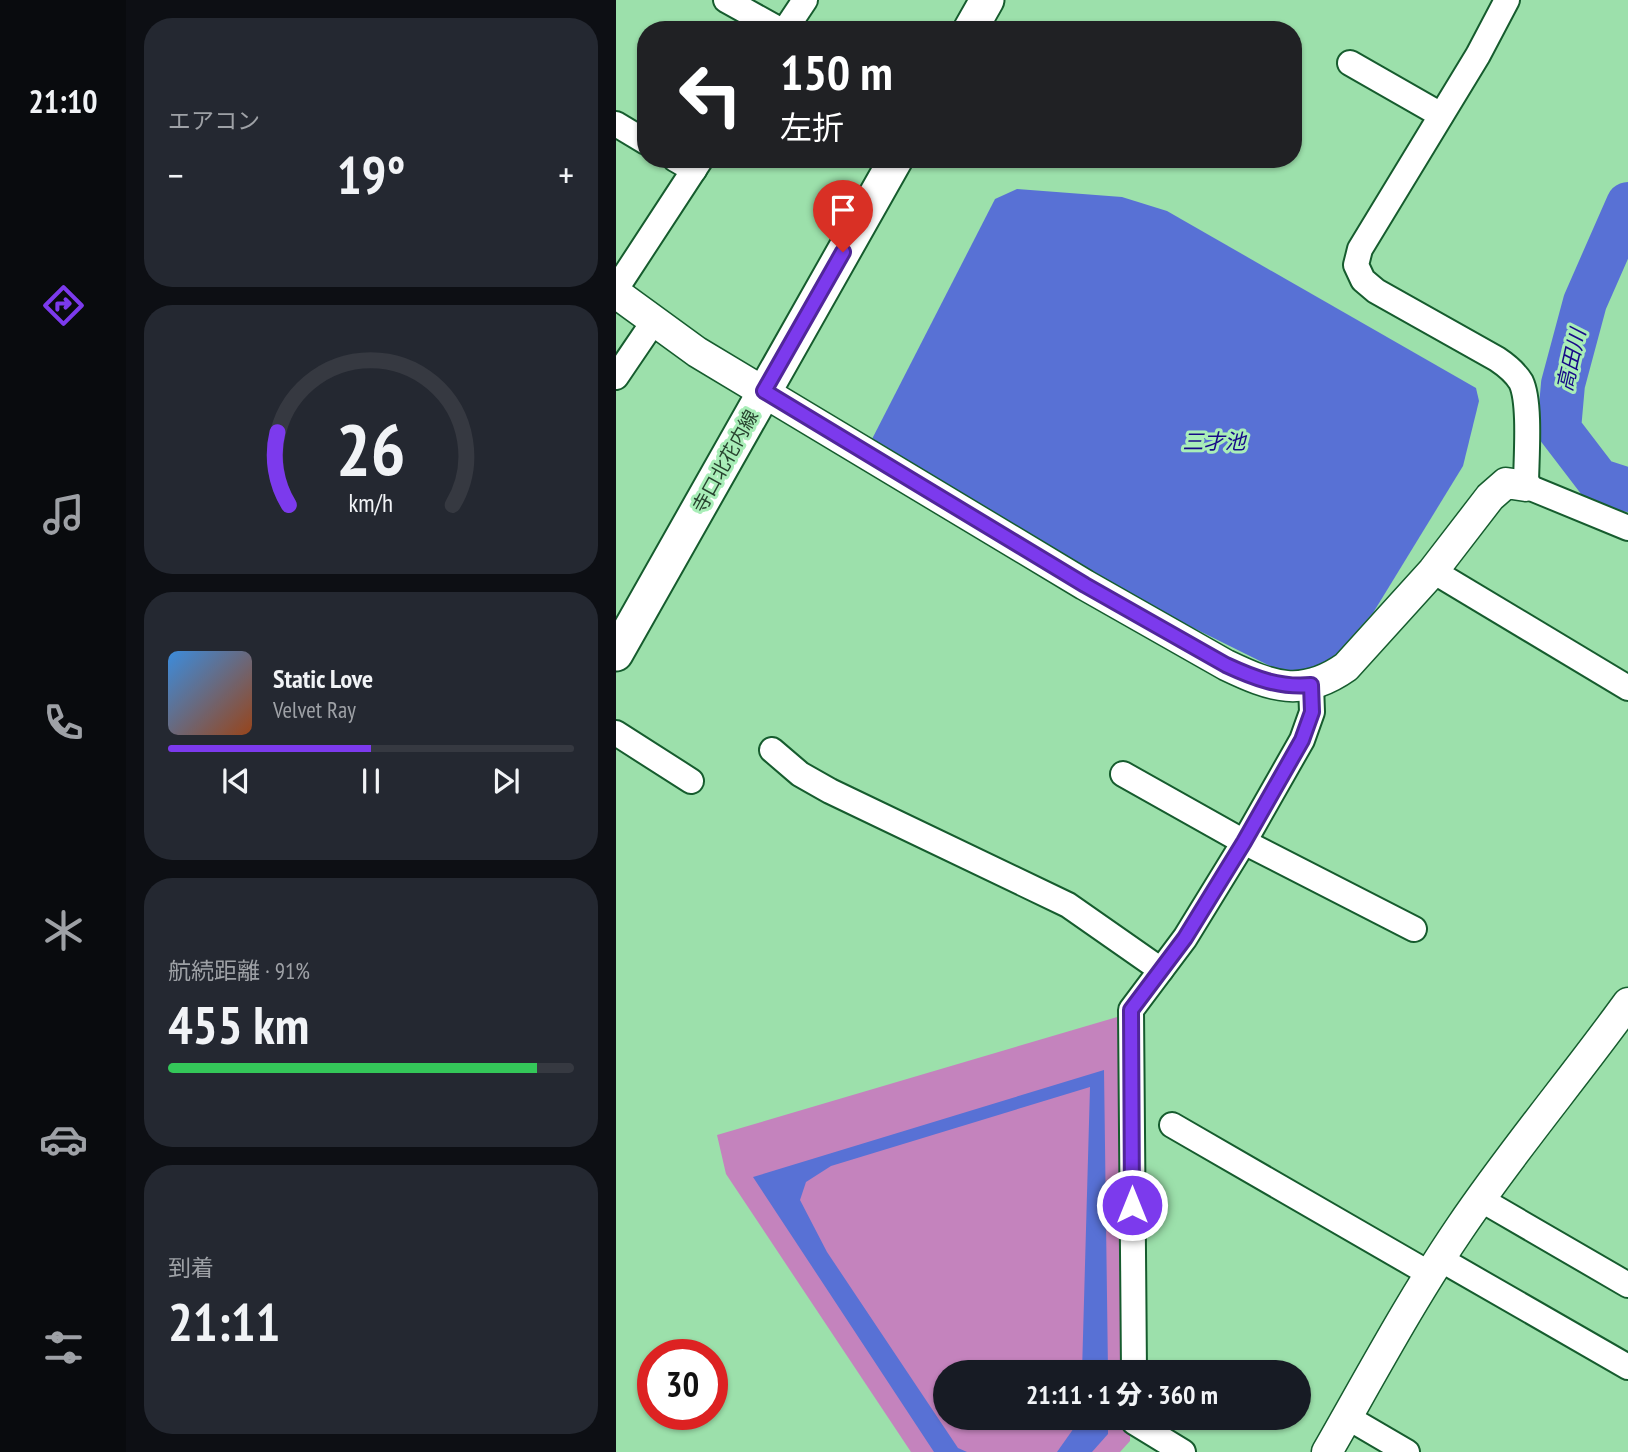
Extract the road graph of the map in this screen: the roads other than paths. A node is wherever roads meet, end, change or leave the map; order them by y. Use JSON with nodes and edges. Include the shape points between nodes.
{"nodes":[{"id":1,"x":726,"y":0,"type":"edge"},
{"id":2,"x":805,"y":0,"type":"edge"},
{"id":3,"x":987,"y":0,"type":"edge"},
{"id":4,"x":1507,"y":0,"type":"edge"},
{"id":5,"x":766,"y":21,"type":"edge"},
{"id":6,"x":790,"y":21,"type":"edge"},
{"id":7,"x":975,"y":21,"type":"edge"},
{"id":8,"x":1350,"y":63,"type":"dead end"},
{"id":9,"x":1441,"y":115,"type":"junction"},
{"id":10,"x":616,"y":124,"type":"edge"},
{"id":11,"x":637,"y":137,"type":"edge"},
{"id":12,"x":687,"y":168,"type":"edge"},
{"id":13,"x":891,"y":168,"type":"edge"},
{"id":14,"x":616,"y":291,"type":"edge"},
{"id":15,"x":654,"y":321,"type":"junction"},
{"id":16,"x":616,"y":377,"type":"edge"},
{"id":17,"x":764,"y":391,"type":"junction"},
{"id":18,"x":1526,"y":486,"type":"junction"},
{"id":19,"x":1628,"y":528,"type":"edge"},
{"id":20,"x":1433,"y":571,"type":"junction"},
{"id":21,"x":616,"y":654,"type":"edge"},
{"id":22,"x":1311,"y":685,"type":"junction"},
{"id":23,"x":1628,"y":688,"type":"edge"},
{"id":24,"x":616,"y":733,"type":"edge"},
{"id":25,"x":772,"y":750,"type":"dead end"},
{"id":26,"x":1123,"y":774,"type":"dead end"},
{"id":27,"x":691,"y":781,"type":"dead end"},
{"id":28,"x":1244,"y":842,"type":"junction"},
{"id":29,"x":1413,"y":929,"type":"dead end"},
{"id":30,"x":1161,"y":970,"type":"junction"},
{"id":31,"x":1628,"y":1003,"type":"edge"},
{"id":32,"x":1172,"y":1125,"type":"dead end"},
{"id":33,"x":1480,"y":1199,"type":"junction"},
{"id":34,"x":1435,"y":1266,"type":"junction"},
{"id":35,"x":1628,"y":1285,"type":"edge"},
{"id":36,"x":1134,"y":1360,"type":"edge"},
{"id":37,"x":1628,"y":1367,"type":"edge"},
{"id":38,"x":1347,"y":1417,"type":"junction"},
{"id":39,"x":1147,"y":1430,"type":"edge"},
{"id":40,"x":1183,"y":1452,"type":"edge"},
{"id":41,"x":1327,"y":1452,"type":"edge"},
{"id":42,"x":1407,"y":1452,"type":"edge"}],
"edges":[{"from":1,"to":5,"type":"street"},
{"from":2,"to":6,"type":"street"},
{"from":3,"to":7,"type":"main road"},
{"from":4,"to":9,"type":"street"},
{"from":8,"to":9,"type":"street"},
{"from":9,"to":18,"type":"street","via":[[1360,249],[1356,265],[1363,280],[1377,291],[1512,370],[1526,401]]},
{"from":10,"to":11,"type":"street"},
{"from":12,"to":14,"type":"street"},
{"from":13,"to":17,"type":"main road","name":"寺口北花内線"},
{"from":14,"to":15,"type":"street"},
{"from":15,"to":16,"type":"street"},
{"from":15,"to":17,"type":"street","via":[[696,352]]},
{"from":17,"to":21,"type":"main road","name":"寺口北花内線"},
{"from":17,"to":22,"type":"street","via":[[1226,665],[1273,684]]},
{"from":18,"to":19,"type":"street"},
{"from":18,"to":20,"type":"street","via":[[1506,483],[1490,496]]},
{"from":20,"to":22,"type":"street","via":[[1346,667]]},
{"from":20,"to":23,"type":"street"},
{"from":22,"to":28,"type":"street","via":[[1312,712],[1302,740]]},
{"from":24,"to":27,"type":"street"},
{"from":25,"to":30,"type":"street","via":[[830,791],[1068,905]]},
{"from":26,"to":28,"type":"street"},
{"from":28,"to":29,"type":"street"},
{"from":28,"to":30,"type":"street"},
{"from":30,"to":36,"type":"street","via":[[1131,1010]]},
{"from":31,"to":33,"type":"street"},
{"from":32,"to":34,"type":"street"},
{"from":33,"to":34,"type":"street"},
{"from":33,"to":35,"type":"street"},
{"from":34,"to":37,"type":"street"},
{"from":34,"to":38,"type":"street"},
{"from":38,"to":41,"type":"street"},
{"from":38,"to":42,"type":"street"},
{"from":39,"to":40,"type":"street"}]}
